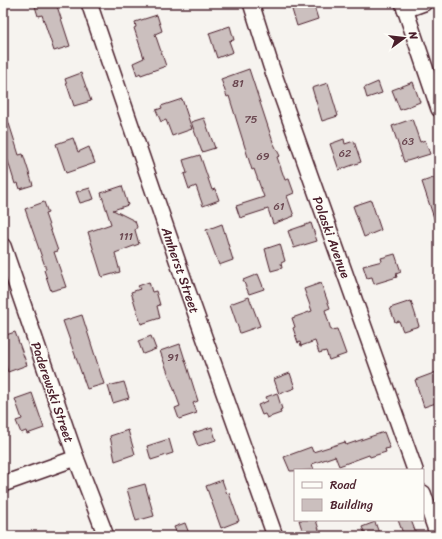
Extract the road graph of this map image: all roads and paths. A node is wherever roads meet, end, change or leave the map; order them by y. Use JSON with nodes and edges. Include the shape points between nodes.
{"nodes":[{"id":1,"x":90,"y":3,"type":"edge"},
{"id":2,"x":251,"y":3,"type":"edge"},
{"id":3,"x":424,"y":3,"type":"edge"},
{"id":4,"x":404,"y":6,"type":"edge"},
{"id":5,"x":439,"y":109,"type":"edge"},
{"id":6,"x":3,"y":246,"type":"edge"},
{"id":7,"x":76,"y":458,"type":"junction"},
{"id":8,"x":415,"y":469,"type":"edge"},
{"id":9,"x":3,"y":484,"type":"edge"},
{"id":10,"x":424,"y":497,"type":"edge"},
{"id":11,"x":106,"y":536,"type":"edge"},
{"id":12,"x":275,"y":536,"type":"edge"},
{"id":13,"x":438,"y":536,"type":"edge"}],
"edges":[{"from":1,"to":12,"type":"street","name":"Amherst Street"},
{"from":2,"to":8,"type":"street","name":"Polaski Avenue","via":[[271,66]]},
{"from":3,"to":4,"type":"street"},
{"from":4,"to":5,"type":"street"},
{"from":6,"to":7,"type":"street","name":"Paderewski Street"},
{"from":7,"to":9,"type":"street"},
{"from":7,"to":11,"type":"street","name":"Paderewski Street"},
{"from":10,"to":13,"type":"street"}]}
